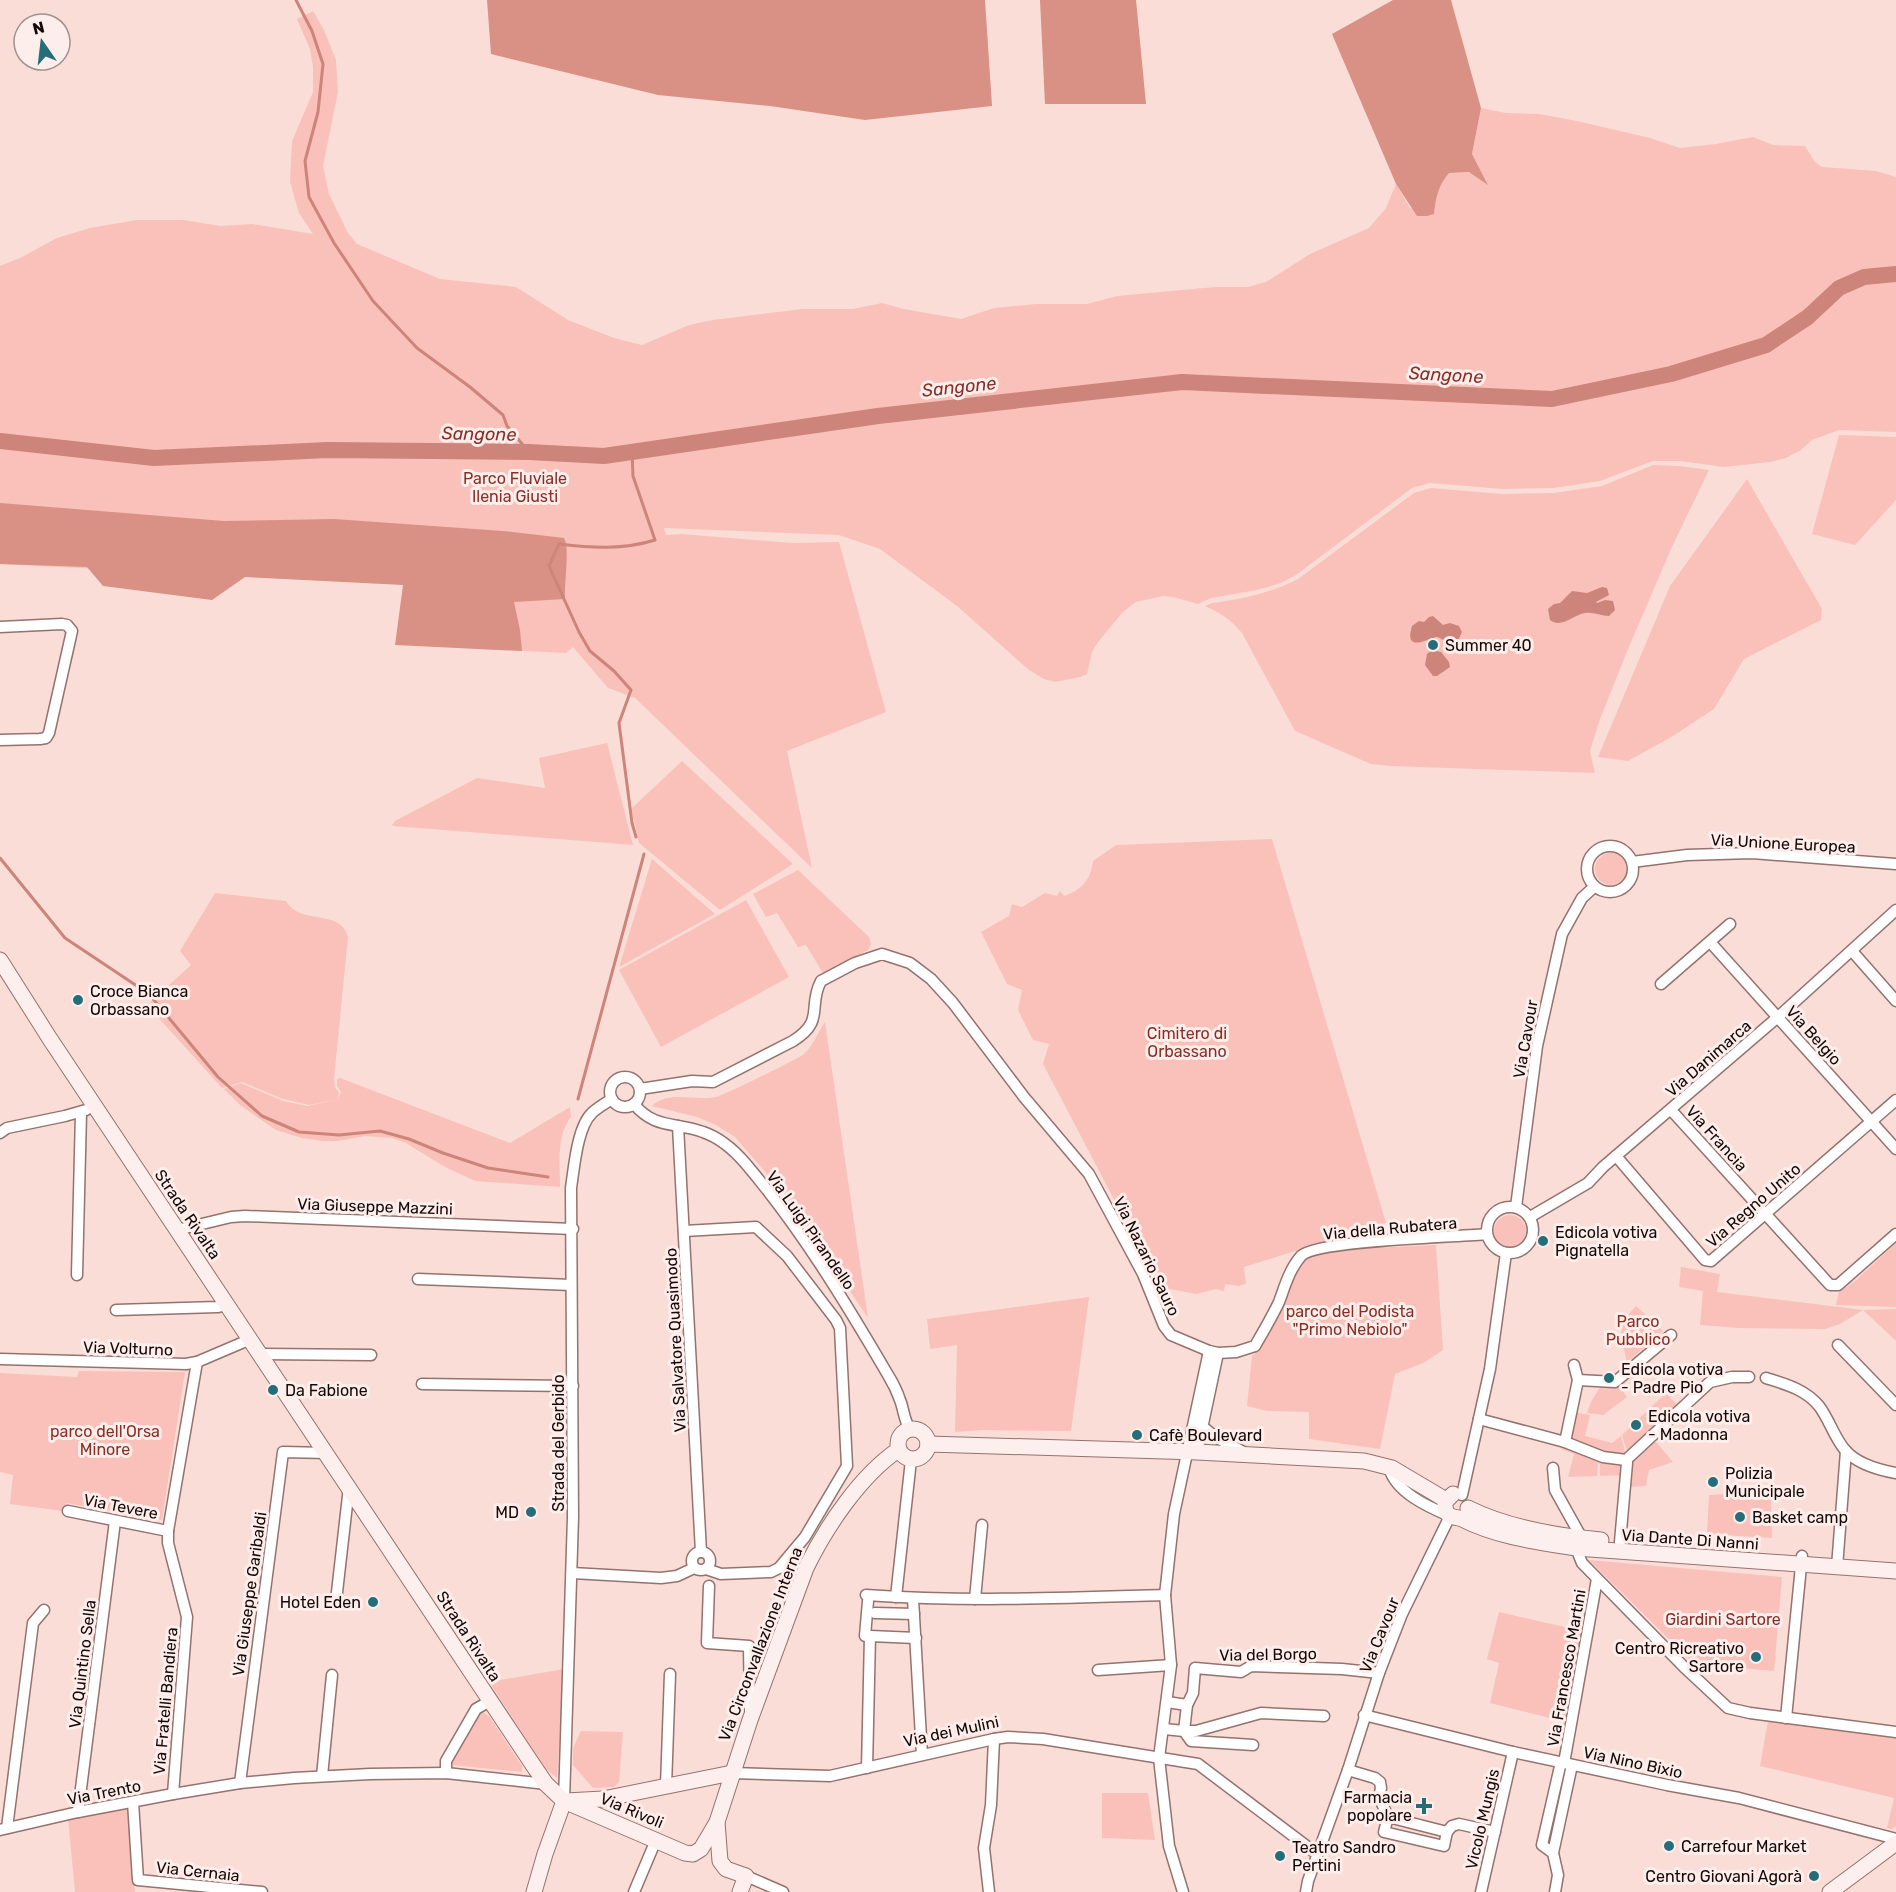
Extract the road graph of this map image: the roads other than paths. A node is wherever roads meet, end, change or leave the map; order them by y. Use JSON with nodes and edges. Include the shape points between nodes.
{"nodes":[{"id":1,"x":0,"y":627,"type":"edge"},
{"id":2,"x":0,"y":740,"type":"edge"},
{"id":3,"x":1632,"y":862,"type":"junction"},
{"id":4,"x":1896,"y":864,"type":"edge"},
{"id":5,"x":1594,"y":887,"type":"junction"},
{"id":6,"x":1896,"y":910,"type":"edge"},
{"id":7,"x":1730,"y":924,"type":"dead end"},
{"id":8,"x":1710,"y":942,"type":"junction"},
{"id":9,"x":1852,"y":951,"type":"junction"},
{"id":10,"x":3,"y":970,"type":"edge"},
{"id":11,"x":1661,"y":984,"type":"dead end"},
{"id":12,"x":1896,"y":1001,"type":"edge"},
{"id":13,"x":1778,"y":1017,"type":"junction"},
{"id":14,"x":640,"y":1089,"type":"junction"},
{"id":15,"x":612,"y":1099,"type":"junction"},
{"id":16,"x":1896,"y":1100,"type":"edge"},
{"id":17,"x":634,"y":1104,"type":"junction"},
{"id":18,"x":88,"y":1109,"type":"junction"},
{"id":19,"x":1671,"y":1110,"type":"junction"},
{"id":20,"x":1871,"y":1122,"type":"junction"},
{"id":21,"x":678,"y":1126,"type":"junction"},
{"id":22,"x":0,"y":1133,"type":"edge"},
{"id":23,"x":1896,"y":1149,"type":"edge"},
{"id":24,"x":1616,"y":1156,"type":"junction"},
{"id":25,"x":1516,"y":1207,"type":"junction"},
{"id":26,"x":1766,"y":1214,"type":"junction"},
{"id":27,"x":1530,"y":1217,"type":"junction"},
{"id":28,"x":573,"y":1229,"type":"junction"},
{"id":29,"x":177,"y":1230,"type":"junction"},
{"id":30,"x":684,"y":1231,"type":"junction"},
{"id":31,"x":1487,"y":1234,"type":"junction"},
{"id":32,"x":1896,"y":1234,"type":"edge"},
{"id":33,"x":1506,"y":1253,"type":"junction"},
{"id":34,"x":77,"y":1275,"type":"dead end"},
{"id":35,"x":418,"y":1280,"type":"dead end"},
{"id":36,"x":571,"y":1285,"type":"junction"},
{"id":37,"x":227,"y":1304,"type":"junction"},
{"id":38,"x":116,"y":1310,"type":"dead end"},
{"id":39,"x":1671,"y":1335,"type":"dead end"},
{"id":40,"x":250,"y":1339,"type":"junction"},
{"id":41,"x":1838,"y":1345,"type":"dead end"},
{"id":42,"x":1214,"y":1352,"type":"junction"},
{"id":43,"x":261,"y":1354,"type":"junction"},
{"id":44,"x":371,"y":1355,"type":"dead end"},
{"id":45,"x":0,"y":1359,"type":"edge"},
{"id":46,"x":197,"y":1362,"type":"junction"},
{"id":47,"x":1574,"y":1365,"type":"dead end"},
{"id":48,"x":1749,"y":1377,"type":"dead end"},
{"id":49,"x":1766,"y":1378,"type":"dead end"},
{"id":50,"x":1578,"y":1380,"type":"junction"},
{"id":51,"x":422,"y":1384,"type":"dead end"},
{"id":52,"x":573,"y":1386,"type":"junction"},
{"id":53,"x":1896,"y":1404,"type":"edge"},
{"id":54,"x":1479,"y":1419,"type":"junction"},
{"id":55,"x":1202,"y":1426,"type":"junction"},
{"id":56,"x":910,"y":1429,"type":"junction"},
{"id":57,"x":1565,"y":1442,"type":"junction"},
{"id":58,"x":928,"y":1444,"type":"junction"},
{"id":59,"x":898,"y":1450,"type":"junction"},
{"id":60,"x":1846,"y":1451,"type":"junction"},
{"id":61,"x":1192,"y":1452,"type":"junction"},
{"id":62,"x":327,"y":1454,"type":"junction"},
{"id":63,"x":1248,"y":1454,"type":"junction"},
{"id":64,"x":911,"y":1460,"type":"junction"},
{"id":65,"x":1364,"y":1461,"type":"junction"},
{"id":66,"x":1627,"y":1463,"type":"dead end"},
{"id":67,"x":1553,"y":1468,"type":"dead end"},
{"id":68,"x":1896,"y":1473,"type":"edge"},
{"id":69,"x":349,"y":1487,"type":"junction"},
{"id":70,"x":1456,"y":1505,"type":"junction"},
{"id":71,"x":68,"y":1511,"type":"dead end"},
{"id":72,"x":115,"y":1521,"type":"junction"},
{"id":73,"x":982,"y":1525,"type":"dead end"},
{"id":74,"x":168,"y":1531,"type":"junction"},
{"id":75,"x":1620,"y":1542,"type":"junction"},
{"id":76,"x":1577,"y":1543,"type":"junction"},
{"id":77,"x":1802,"y":1561,"type":"junction"},
{"id":78,"x":1837,"y":1562,"type":"junction"},
{"id":79,"x":1896,"y":1562,"type":"edge"},
{"id":80,"x":700,"y":1568,"type":"junction"},
{"id":81,"x":1896,"y":1572,"type":"edge"},
{"id":82,"x":572,"y":1573,"type":"junction"},
{"id":83,"x":1597,"y":1579,"type":"junction"},
{"id":84,"x":709,"y":1586,"type":"dead end"},
{"id":85,"x":1165,"y":1595,"type":"junction"},
{"id":86,"x":896,"y":1597,"type":"junction"},
{"id":87,"x":913,"y":1599,"type":"junction"},
{"id":88,"x":975,"y":1599,"type":"junction"},
{"id":89,"x":336,"y":1601,"type":"dead end"},
{"id":90,"x":44,"y":1610,"type":"dead end"},
{"id":91,"x":875,"y":1613,"type":"dead end"},
{"id":92,"x":914,"y":1614,"type":"junction"},
{"id":93,"x":870,"y":1636,"type":"junction"},
{"id":94,"x":916,"y":1638,"type":"junction"},
{"id":95,"x":1171,"y":1665,"type":"junction"},
{"id":96,"x":1098,"y":1670,"type":"dead end"},
{"id":97,"x":1379,"y":1672,"type":"junction"},
{"id":98,"x":670,"y":1674,"type":"dead end"},
{"id":99,"x":332,"y":1675,"type":"dead end"},
{"id":100,"x":490,"y":1701,"type":"junction"},
{"id":101,"x":1167,"y":1702,"type":"junction"},
{"id":102,"x":1187,"y":1705,"type":"junction"},
{"id":103,"x":1364,"y":1715,"type":"junction"},
{"id":104,"x":1324,"y":1716,"type":"dead end"},
{"id":105,"x":1786,"y":1718,"type":"junction"},
{"id":106,"x":750,"y":1720,"type":"junction"},
{"id":107,"x":1164,"y":1730,"type":"junction"},
{"id":108,"x":1184,"y":1731,"type":"junction"},
{"id":109,"x":1896,"y":1732,"type":"edge"},
{"id":110,"x":994,"y":1739,"type":"junction"},
{"id":111,"x":1253,"y":1745,"type":"dead end"},
{"id":112,"x":1512,"y":1752,"type":"junction"},
{"id":113,"x":922,"y":1755,"type":"junction"},
{"id":114,"x":1159,"y":1758,"type":"junction"},
{"id":115,"x":1566,"y":1763,"type":"junction"},
{"id":116,"x":867,"y":1768,"type":"junction"},
{"id":117,"x":1348,"y":1770,"type":"junction"},
{"id":118,"x":446,"y":1773,"type":"junction"},
{"id":119,"x":732,"y":1773,"type":"junction"},
{"id":120,"x":322,"y":1776,"type":"junction"},
{"id":121,"x":240,"y":1783,"type":"junction"},
{"id":122,"x":546,"y":1784,"type":"junction"},
{"id":123,"x":666,"y":1786,"type":"junction"},
{"id":124,"x":173,"y":1794,"type":"junction"},
{"id":125,"x":564,"y":1801,"type":"junction"},
{"id":126,"x":133,"y":1802,"type":"junction"},
{"id":127,"x":78,"y":1812,"type":"junction"},
{"id":128,"x":717,"y":1822,"type":"junction"},
{"id":129,"x":3,"y":1829,"type":"edge"},
{"id":130,"x":1495,"y":1832,"type":"junction"},
{"id":131,"x":656,"y":1840,"type":"junction"},
{"id":132,"x":1896,"y":1841,"type":"edge"},
{"id":133,"x":1317,"y":1854,"type":"junction"},
{"id":134,"x":746,"y":1876,"type":"junction"},
{"id":135,"x":262,"y":1892,"type":"edge"},
{"id":136,"x":534,"y":1892,"type":"edge"},
{"id":137,"x":634,"y":1892,"type":"edge"},
{"id":138,"x":740,"y":1892,"type":"edge"},
{"id":139,"x":783,"y":1892,"type":"edge"},
{"id":140,"x":989,"y":1892,"type":"edge"},
{"id":141,"x":1184,"y":1892,"type":"edge"},
{"id":142,"x":1306,"y":1892,"type":"edge"},
{"id":143,"x":1481,"y":1892,"type":"edge"},
{"id":144,"x":1555,"y":1892,"type":"edge"},
{"id":145,"x":1830,"y":1892,"type":"edge"}],
"edges":[{"from":1,"to":2,"type":"street","via":[[62,624],[72,631],[49,734],[40,739]]},
{"from":3,"to":4,"type":"street","name":"Via Unione Europea","via":[[1686,855],[1752,854]]},
{"from":3,"to":5,"type":"street","via":[[1632,877],[1623,889],[1608,893]]},
{"from":3,"to":5,"type":"street","via":[[1623,850],[1601,848],[1587,865]]},
{"from":5,"to":25,"type":"street","name":"Via Cavour","via":[[1582,898],[1562,934],[1537,1046]]},
{"from":6,"to":9,"type":"street","name":"Via Danimarca"},
{"from":7,"to":8,"type":"street"},
{"from":8,"to":11,"type":"street"},
{"from":8,"to":13,"type":"street","name":"Via Belgio"},
{"from":9,"to":12,"type":"street"},
{"from":9,"to":13,"type":"street","name":"Via Danimarca"},
{"from":10,"to":18,"type":"street","name":"Strada Rivalta"},
{"from":13,"to":19,"type":"street","name":"Via Danimarca"},
{"from":13,"to":20,"type":"street","name":"Via Belgio"},
{"from":14,"to":15,"type":"street","via":[[633,1079],[621,1077],[611,1086]]},
{"from":14,"to":17,"type":"street"},
{"from":14,"to":42,"type":"street","name":"Via Nazario Sauro","via":[[713,1082],[804,1034],[811,1025],[821,981],[882,954],[910,963],[953,1003],[1089,1174],[1171,1335]]},
{"from":15,"to":17,"type":"street","via":[[622,1106]]},
{"from":15,"to":28,"type":"street","name":"Strada del Gerbido","via":[[592,1113],[582,1130],[571,1188]]},
{"from":16,"to":20,"type":"street","name":"Via Regno Unito"},
{"from":17,"to":21,"type":"street","name":"Via Luigi Pirandello","via":[[654,1121]]},
{"from":18,"to":22,"type":"street"},
{"from":18,"to":29,"type":"street","name":"Strada Rivalta"},
{"from":18,"to":34,"type":"street"},
{"from":19,"to":24,"type":"street","name":"Via Danimarca"},
{"from":19,"to":26,"type":"street","name":"Via Francia"},
{"from":20,"to":23,"type":"street","name":"Via Belgio"},
{"from":20,"to":26,"type":"street","name":"Via Regno Unito"},
{"from":21,"to":30,"type":"street","name":"Via Salvatore Quasimodo"},
{"from":21,"to":56,"type":"street","name":"Via Luigi Pirandello","via":[[710,1134],[730,1147],[783,1210],[889,1376]]},
{"from":24,"to":26,"type":"street","name":"Via Regno Unito","via":[[1704,1260],[1711,1261]]},
{"from":24,"to":27,"type":"street","name":"Via Danimarca","via":[[1587,1183]]},
{"from":25,"to":27,"type":"street"},
{"from":25,"to":31,"type":"street","via":[[1508,1206],[1494,1213]]},
{"from":26,"to":32,"type":"street","name":"Via Francia","via":[[1830,1285],[1838,1285]]},
{"from":27,"to":33,"type":"street","via":[[1532,1239],[1521,1250]]},
{"from":28,"to":29,"type":"street","name":"Via Giuseppe Mazzini","via":[[245,1216]]},
{"from":28,"to":36,"type":"street","name":"Strada del Gerbido"},
{"from":29,"to":37,"type":"street","name":"Strada Rivalta"},
{"from":30,"to":80,"type":"street","name":"Via Salvatore Quasimodo","via":[[701,1552],[693,1556],[692,1562]]},
{"from":30,"to":80,"type":"street","via":[[756,1227],[787,1256],[836,1320],[840,1328],[847,1466],[805,1537],[779,1568],[771,1572],[721,1574]]},
{"from":31,"to":33,"type":"street","via":[[1494,1246]]},
{"from":31,"to":42,"type":"street","name":"Via della Rubatera","via":[[1387,1240],[1325,1247],[1303,1254],[1289,1272],[1255,1346],[1236,1352]]},
{"from":33,"to":54,"type":"street","name":"Via Cavour"},
{"from":35,"to":36,"type":"street"},
{"from":36,"to":52,"type":"street","name":"Strada del Gerbido"},
{"from":37,"to":38,"type":"street"},
{"from":37,"to":40,"type":"street","name":"Strada Rivalta"},
{"from":39,"to":50,"type":"street","via":[[1615,1382]]},
{"from":40,"to":43,"type":"street","name":"Strada Rivalta"},
{"from":40,"to":46,"type":"street","name":"Via Volturno"},
{"from":41,"to":53,"type":"street"},
{"from":42,"to":55,"type":"street"},
{"from":42,"to":61,"type":"street"},
{"from":43,"to":44,"type":"street"},
{"from":43,"to":62,"type":"street","name":"Strada Rivalta"},
{"from":45,"to":46,"type":"street","name":"Via Volturno"},
{"from":46,"to":74,"type":"street","name":"Via Fratelli Bandiera"},
{"from":47,"to":50,"type":"street"},
{"from":48,"to":57,"type":"street","via":[[1710,1382],[1626,1460],[1603,1457]]},
{"from":49,"to":60,"type":"street","via":[[1795,1387],[1818,1405]]},
{"from":50,"to":57,"type":"street"},
{"from":51,"to":52,"type":"street"},
{"from":52,"to":82,"type":"street","name":"Strada del Gerbido"},
{"from":54,"to":57,"type":"street"},
{"from":54,"to":70,"type":"street","name":"Via Cavour"},
{"from":55,"to":61,"type":"street"},
{"from":55,"to":63,"type":"street"},
{"from":56,"to":58,"type":"street","via":[[922,1432]]},
{"from":56,"to":59,"type":"street","name":"Via Circonvallazione Interna","via":[[903,1432]]},
{"from":58,"to":61,"type":"street"},
{"from":58,"to":64,"type":"street","via":[[924,1454]]},
{"from":59,"to":64,"type":"street"},
{"from":59,"to":106,"type":"street","name":"Via Circonvallazione Interna","via":[[852,1496],[816,1547]]},
{"from":60,"to":68,"type":"street","via":[[1864,1463]]},
{"from":60,"to":78,"type":"street"},
{"from":61,"to":63,"type":"street"},
{"from":61,"to":85,"type":"street","via":[[1174,1514]]},
{"from":62,"to":69,"type":"street","name":"Strada Rivalta"},
{"from":62,"to":121,"type":"street","name":"Via Giuseppe Garibaldi","via":[[283,1452]]},
{"from":63,"to":65,"type":"street"},
{"from":64,"to":86,"type":"street"},
{"from":65,"to":70,"type":"street","via":[[1389,1467]]},
{"from":65,"to":70,"type":"street","name":"Via Dante Di Nanni","via":[[1376,1457],[1391,1459]]},
{"from":66,"to":75,"type":"street","name":"Via Dante Di Nanni"},
{"from":67,"to":76,"type":"street","via":[[1555,1490],[1577,1528]]},
{"from":69,"to":89,"type":"street"},
{"from":69,"to":100,"type":"street","name":"Strada Rivalta"},
{"from":70,"to":76,"type":"street","name":"Via Dante Di Nanni","via":[[1476,1527]]},
{"from":70,"to":97,"type":"street","name":"Via Cavour","via":[[1402,1614]]},
{"from":71,"to":72,"type":"street","name":"Via Tevere"},
{"from":72,"to":74,"type":"street","name":"Via Tevere"},
{"from":72,"to":127,"type":"street","name":"Via Quintino Sella"},
{"from":73,"to":88,"type":"street"},
{"from":74,"to":124,"type":"street","name":"Via Fratelli Bandiera","via":[[187,1617]]},
{"from":75,"to":76,"type":"street","name":"Via Dante Di Nanni"},
{"from":75,"to":77,"type":"street","name":"Via Dante Di Nanni"},
{"from":76,"to":77,"type":"street","name":"Via Dante Di Nanni"},
{"from":76,"to":83,"type":"street","via":[[1582,1563]]},
{"from":77,"to":78,"type":"street","name":"Via Dante Di Nanni"},
{"from":77,"to":105,"type":"street"},
{"from":78,"to":79,"type":"street","name":"Via Dante Di Nanni"},
{"from":78,"to":81,"type":"street","name":"Via Dante Di Nanni"},
{"from":80,"to":82,"type":"street","via":[[662,1578]]},
{"from":82,"to":125,"type":"street","name":"Strada del Gerbido"},
{"from":83,"to":105,"type":"street","via":[[1728,1708]]},
{"from":83,"to":115,"type":"street","name":"Via Francesco Martini"},
{"from":84,"to":106,"type":"street","via":[[706,1643],[749,1646]]},
{"from":85,"to":88,"type":"street"},
{"from":85,"to":95,"type":"street"},
{"from":86,"to":87,"type":"street"},
{"from":86,"to":93,"type":"street","via":[[867,1598],[865,1636]]},
{"from":87,"to":88,"type":"street"},
{"from":87,"to":92,"type":"street"},
{"from":90,"to":129,"type":"street","via":[[33,1623]]},
{"from":91,"to":92,"type":"street"},
{"from":92,"to":94,"type":"street"},
{"from":93,"to":94,"type":"street"},
{"from":93,"to":116,"type":"street"},
{"from":94,"to":113,"type":"street"},
{"from":95,"to":96,"type":"street"},
{"from":95,"to":101,"type":"street"},
{"from":97,"to":102,"type":"street","name":"Via del Borgo","via":[[1251,1666],[1241,1672],[1195,1668],[1193,1693]]},
{"from":97,"to":103,"type":"street","name":"Via Cavour"},
{"from":98,"to":123,"type":"street"},
{"from":99,"to":120,"type":"street"},
{"from":100,"to":118,"type":"street","via":[[476,1709],[446,1761]]},
{"from":100,"to":122,"type":"street","name":"Strada Rivalta"},
{"from":101,"to":102,"type":"street"},
{"from":101,"to":107,"type":"street"},
{"from":102,"to":108,"type":"street"},
{"from":103,"to":112,"type":"street","name":"Via Nino Bixio"},
{"from":103,"to":117,"type":"street","name":"Via Cavour"},
{"from":104,"to":108,"type":"street","via":[[1261,1713]]},
{"from":105,"to":109,"type":"street"},
{"from":106,"to":119,"type":"street","name":"Via Circonvallazione Interna"},
{"from":107,"to":108,"type":"street"},
{"from":107,"to":114,"type":"street"},
{"from":108,"to":111,"type":"street","via":[[1194,1741]]},
{"from":110,"to":113,"type":"street","name":"Via dei Mulini"},
{"from":110,"to":114,"type":"street","name":"Via dei Mulini","via":[[1028,1738]]},
{"from":110,"to":140,"type":"street","via":[[984,1848]]},
{"from":112,"to":115,"type":"street","name":"Via Nino Bixio"},
{"from":112,"to":130,"type":"street","name":"Vicolo Mungis"},
{"from":113,"to":116,"type":"street","name":"Via dei Mulini"},
{"from":114,"to":133,"type":"street","name":"Via dei Mulini","via":[[1197,1764]]},
{"from":114,"to":141,"type":"street","via":[[1169,1846]]},
{"from":115,"to":132,"type":"street","name":"Via Nino Bixio","via":[[1739,1798]]},
{"from":115,"to":144,"type":"street","name":"Via Francesco Martini","via":[[1553,1852],[1558,1875]]},
{"from":116,"to":119,"type":"street","name":"Via dei Mulini","via":[[830,1776]]},
{"from":117,"to":130,"type":"street","via":[[1380,1782],[1378,1797],[1388,1817],[1448,1832],[1459,1824]]},
{"from":117,"to":133,"type":"street","name":"Via Cavour"},
{"from":118,"to":120,"type":"street","name":"Via Trento"},
{"from":118,"to":122,"type":"street","name":"Via Trento"},
{"from":119,"to":123,"type":"street","name":"Via dei Mulini"},
{"from":119,"to":128,"type":"street","name":"Via Circonvallazione Interna"},
{"from":120,"to":121,"type":"street","name":"Via Trento"},
{"from":121,"to":124,"type":"street","name":"Via Trento"},
{"from":122,"to":125,"type":"street","name":"Strada Rivalta"},
{"from":123,"to":125,"type":"street","name":"Via dei Mulini"},
{"from":124,"to":126,"type":"street","name":"Via Trento"},
{"from":125,"to":131,"type":"street","name":"Via Rivoli"},
{"from":125,"to":136,"type":"street"},
{"from":126,"to":127,"type":"street","name":"Via Trento"},
{"from":126,"to":135,"type":"street","name":"Via Cernaia","via":[[138,1880]]},
{"from":127,"to":129,"type":"street","name":"Via Trento"},
{"from":128,"to":131,"type":"street","name":"Via Rivoli","via":[[701,1849],[693,1854]]},
{"from":128,"to":134,"type":"street","via":[[718,1855],[726,1869]]},
{"from":130,"to":143,"type":"street","name":"Vicolo Mungis"},
{"from":131,"to":137,"type":"street"},
{"from":132,"to":145,"type":"street"},
{"from":133,"to":142,"type":"street","name":"Via Cavour"},
{"from":134,"to":138,"type":"street"},
{"from":134,"to":139,"type":"street"}]}
